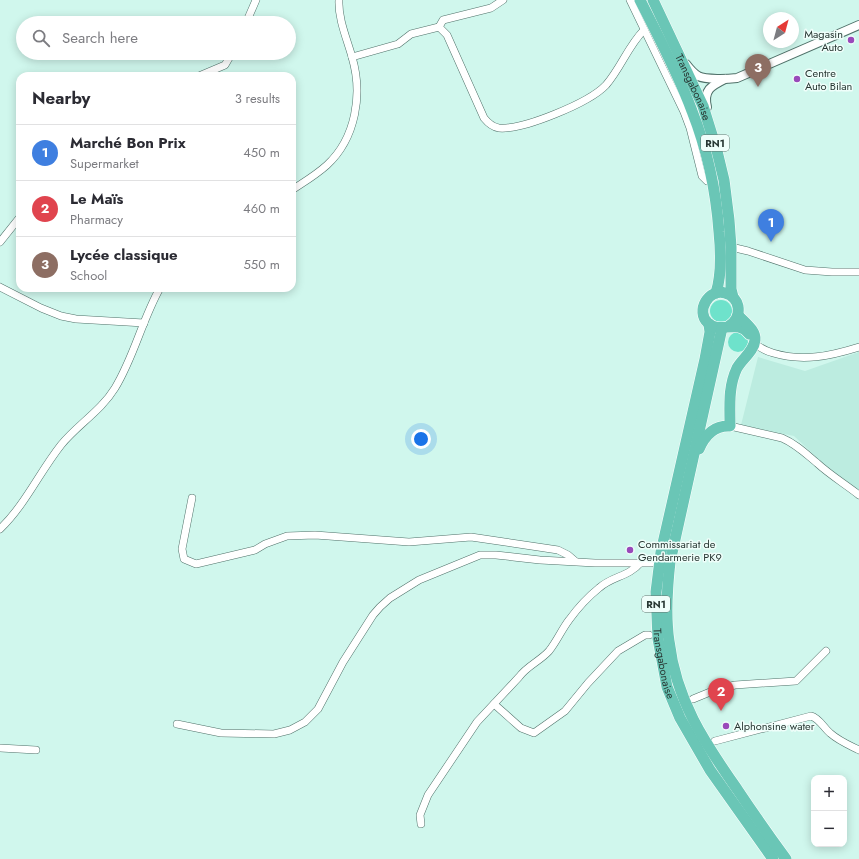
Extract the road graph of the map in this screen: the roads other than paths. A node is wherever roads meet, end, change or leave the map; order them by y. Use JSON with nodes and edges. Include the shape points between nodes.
{"nodes":[{"id":1,"x":256,"y":0,"type":"edge"},
{"id":2,"x":340,"y":0,"type":"edge"},
{"id":3,"x":503,"y":0,"type":"edge"},
{"id":4,"x":630,"y":0,"type":"edge"},
{"id":5,"x":640,"y":0,"type":"edge"},
{"id":6,"x":653,"y":0,"type":"edge"},
{"id":7,"x":249,"y":16,"type":"edge"},
{"id":8,"x":859,"y":25,"type":"edge"},
{"id":9,"x":440,"y":26,"type":"junction"},
{"id":10,"x":644,"y":30,"type":"junction"},
{"id":11,"x":674,"y":43,"type":"junction"},
{"id":12,"x":352,"y":57,"type":"junction"},
{"id":13,"x":228,"y":60,"type":"edge"},
{"id":14,"x":208,"y":72,"type":"edge"},
{"id":15,"x":726,"y":79,"type":"junction"},
{"id":16,"x":712,"y":134,"type":"junction"},
{"id":17,"x":712,"y":181,"type":"junction"},
{"id":18,"x":296,"y":187,"type":"edge"},
{"id":19,"x":16,"y":222,"type":"edge"},
{"id":20,"x":0,"y":242,"type":"edge"},
{"id":21,"x":731,"y":247,"type":"junction"},
{"id":22,"x":859,"y":272,"type":"edge"},
{"id":23,"x":0,"y":287,"type":"edge"},
{"id":24,"x":158,"y":292,"type":"edge"},
{"id":25,"x":716,"y":293,"type":"junction"},
{"id":26,"x":733,"y":297,"type":"junction"},
{"id":27,"x":738,"y":315,"type":"junction"},
{"id":28,"x":144,"y":323,"type":"junction"},
{"id":29,"x":709,"y":324,"type":"junction"},
{"id":30,"x":725,"y":327,"type":"junction"},
{"id":31,"x":754,"y":343,"type":"junction"},
{"id":32,"x":859,"y":347,"type":"edge"},
{"id":33,"x":730,"y":426,"type":"junction"},
{"id":34,"x":691,"y":465,"type":"junction"},
{"id":35,"x":859,"y":495,"type":"edge"},
{"id":36,"x":192,"y":498,"type":"dead end"},
{"id":37,"x":0,"y":529,"type":"edge"},
{"id":38,"x":575,"y":561,"type":"junction"},
{"id":39,"x":641,"y":562,"type":"junction"},
{"id":40,"x":652,"y":563,"type":"dead end"},
{"id":41,"x":649,"y":635,"type":"dead end"},
{"id":42,"x":826,"y":651,"type":"dead end"},
{"id":43,"x":693,"y":699,"type":"dead end"},
{"id":44,"x":494,"y":704,"type":"junction"},
{"id":45,"x":177,"y":724,"type":"dead end"},
{"id":46,"x":715,"y":741,"type":"dead end"},
{"id":47,"x":0,"y":748,"type":"edge"},
{"id":48,"x":36,"y":750,"type":"dead end"},
{"id":49,"x":859,"y":750,"type":"edge"},
{"id":50,"x":421,"y":824,"type":"dead end"},
{"id":51,"x":773,"y":859,"type":"edge"},
{"id":52,"x":786,"y":859,"type":"edge"}],
"edges":[{"from":1,"to":7,"type":"street"},
{"from":2,"to":12,"type":"street","via":[[340,13]]},
{"from":3,"to":9,"type":"street","via":[[492,8],[443,20]]},
{"from":4,"to":10,"type":"street"},
{"from":5,"to":17,"type":"highway","name":"Transgabonaise","number":"RN1","via":[[692,110]]},
{"from":6,"to":11,"type":"highway","name":"Transgabonaise","number":"RN1"},
{"from":8,"to":15,"type":"street","via":[[742,76]]},
{"from":9,"to":10,"type":"street","via":[[447,35],[484,118],[498,128],[548,118],[597,93],[606,84],[631,44]]},
{"from":9,"to":12,"type":"street","via":[[411,34],[398,44]]},
{"from":10,"to":17,"type":"street","via":[[684,112],[702,176],[706,181]]},
{"from":11,"to":15,"type":"street","via":[[696,74]]},
{"from":11,"to":16,"type":"highway","name":"Transgabonaise","number":"RN1","via":[[703,106]]},
{"from":12,"to":18,"type":"street","via":[[357,92],[351,128],[346,139],[326,165]]},
{"from":13,"to":14,"type":"street","via":[[225,65]]},
{"from":15,"to":16,"type":"street","via":[[712,86],[705,96]]},
{"from":16,"to":21,"type":"highway","name":"Transgabonaise","number":"RN1","via":[[727,198]]},
{"from":17,"to":25,"type":"highway","name":"Transgabonaise","number":"RN1","via":[[720,247]]},
{"from":19,"to":20,"type":"street"},
{"from":21,"to":22,"type":"street","via":[[805,270]]},
{"from":21,"to":26,"type":"highway","name":"Transgabonaise","number":"RN1"},
{"from":23,"to":28,"type":"street","via":[[61,316]]},
{"from":24,"to":28,"type":"street"},
{"from":25,"to":26,"type":"highway"},
{"from":25,"to":29,"type":"highway","number":"RN1","via":[[708,298],[703,307],[704,316]]},
{"from":26,"to":27,"type":"highway","number":"RN1","via":[[738,305]]},
{"from":27,"to":30,"type":"highway","number":"RN1","via":[[734,322]]},
{"from":27,"to":31,"type":"highway","via":[[752,331]]},
{"from":28,"to":37,"type":"street","via":[[115,388],[94,414],[62,444],[18,510]]},
{"from":29,"to":30,"type":"highway","via":[[717,328]]},
{"from":29,"to":51,"type":"highway","name":"Transgabonaise","number":"RN1","via":[[705,359],[661,552],[656,592],[658,639],[668,687],[680,718],[710,770]]},
{"from":30,"to":31,"type":"highway","via":[[733,325],[745,329]]},
{"from":30,"to":34,"type":"highway","name":"Transgabonaise","number":"RN1"},
{"from":31,"to":32,"type":"street","via":[[774,353],[802,358],[831,355]]},
{"from":31,"to":33,"type":"highway","via":[[738,367],[732,383],[729,397]]},
{"from":33,"to":34,"type":"highway","via":[[719,427],[705,436]]},
{"from":33,"to":35,"type":"street","via":[[790,441]]},
{"from":34,"to":52,"type":"highway","name":"Transgabonaise","number":"RN1","via":[[668,580],[666,610],[673,664],[686,705],[701,736]]},
{"from":36,"to":38,"type":"street","via":[[182,549],[184,559],[196,564],[255,550],[287,536],[315,535],[409,542],[471,537],[558,550]]},
{"from":38,"to":39,"type":"street"},
{"from":38,"to":45,"type":"street","via":[[480,555],[419,580],[390,598],[373,615],[343,662],[318,709],[305,722],[290,730],[274,734],[220,733]]},
{"from":39,"to":40,"type":"street"},
{"from":39,"to":44,"type":"street","via":[[632,571],[599,588],[569,620],[549,651],[523,670]]},
{"from":41,"to":44,"type":"street","via":[[618,651],[565,711],[534,733],[521,728]]},
{"from":42,"to":43,"type":"street","via":[[796,681],[735,685]]},
{"from":44,"to":50,"type":"street","via":[[477,722],[428,795],[420,815]]},
{"from":46,"to":49,"type":"street","via":[[811,716],[840,741]]},
{"from":47,"to":48,"type":"street"}]}
